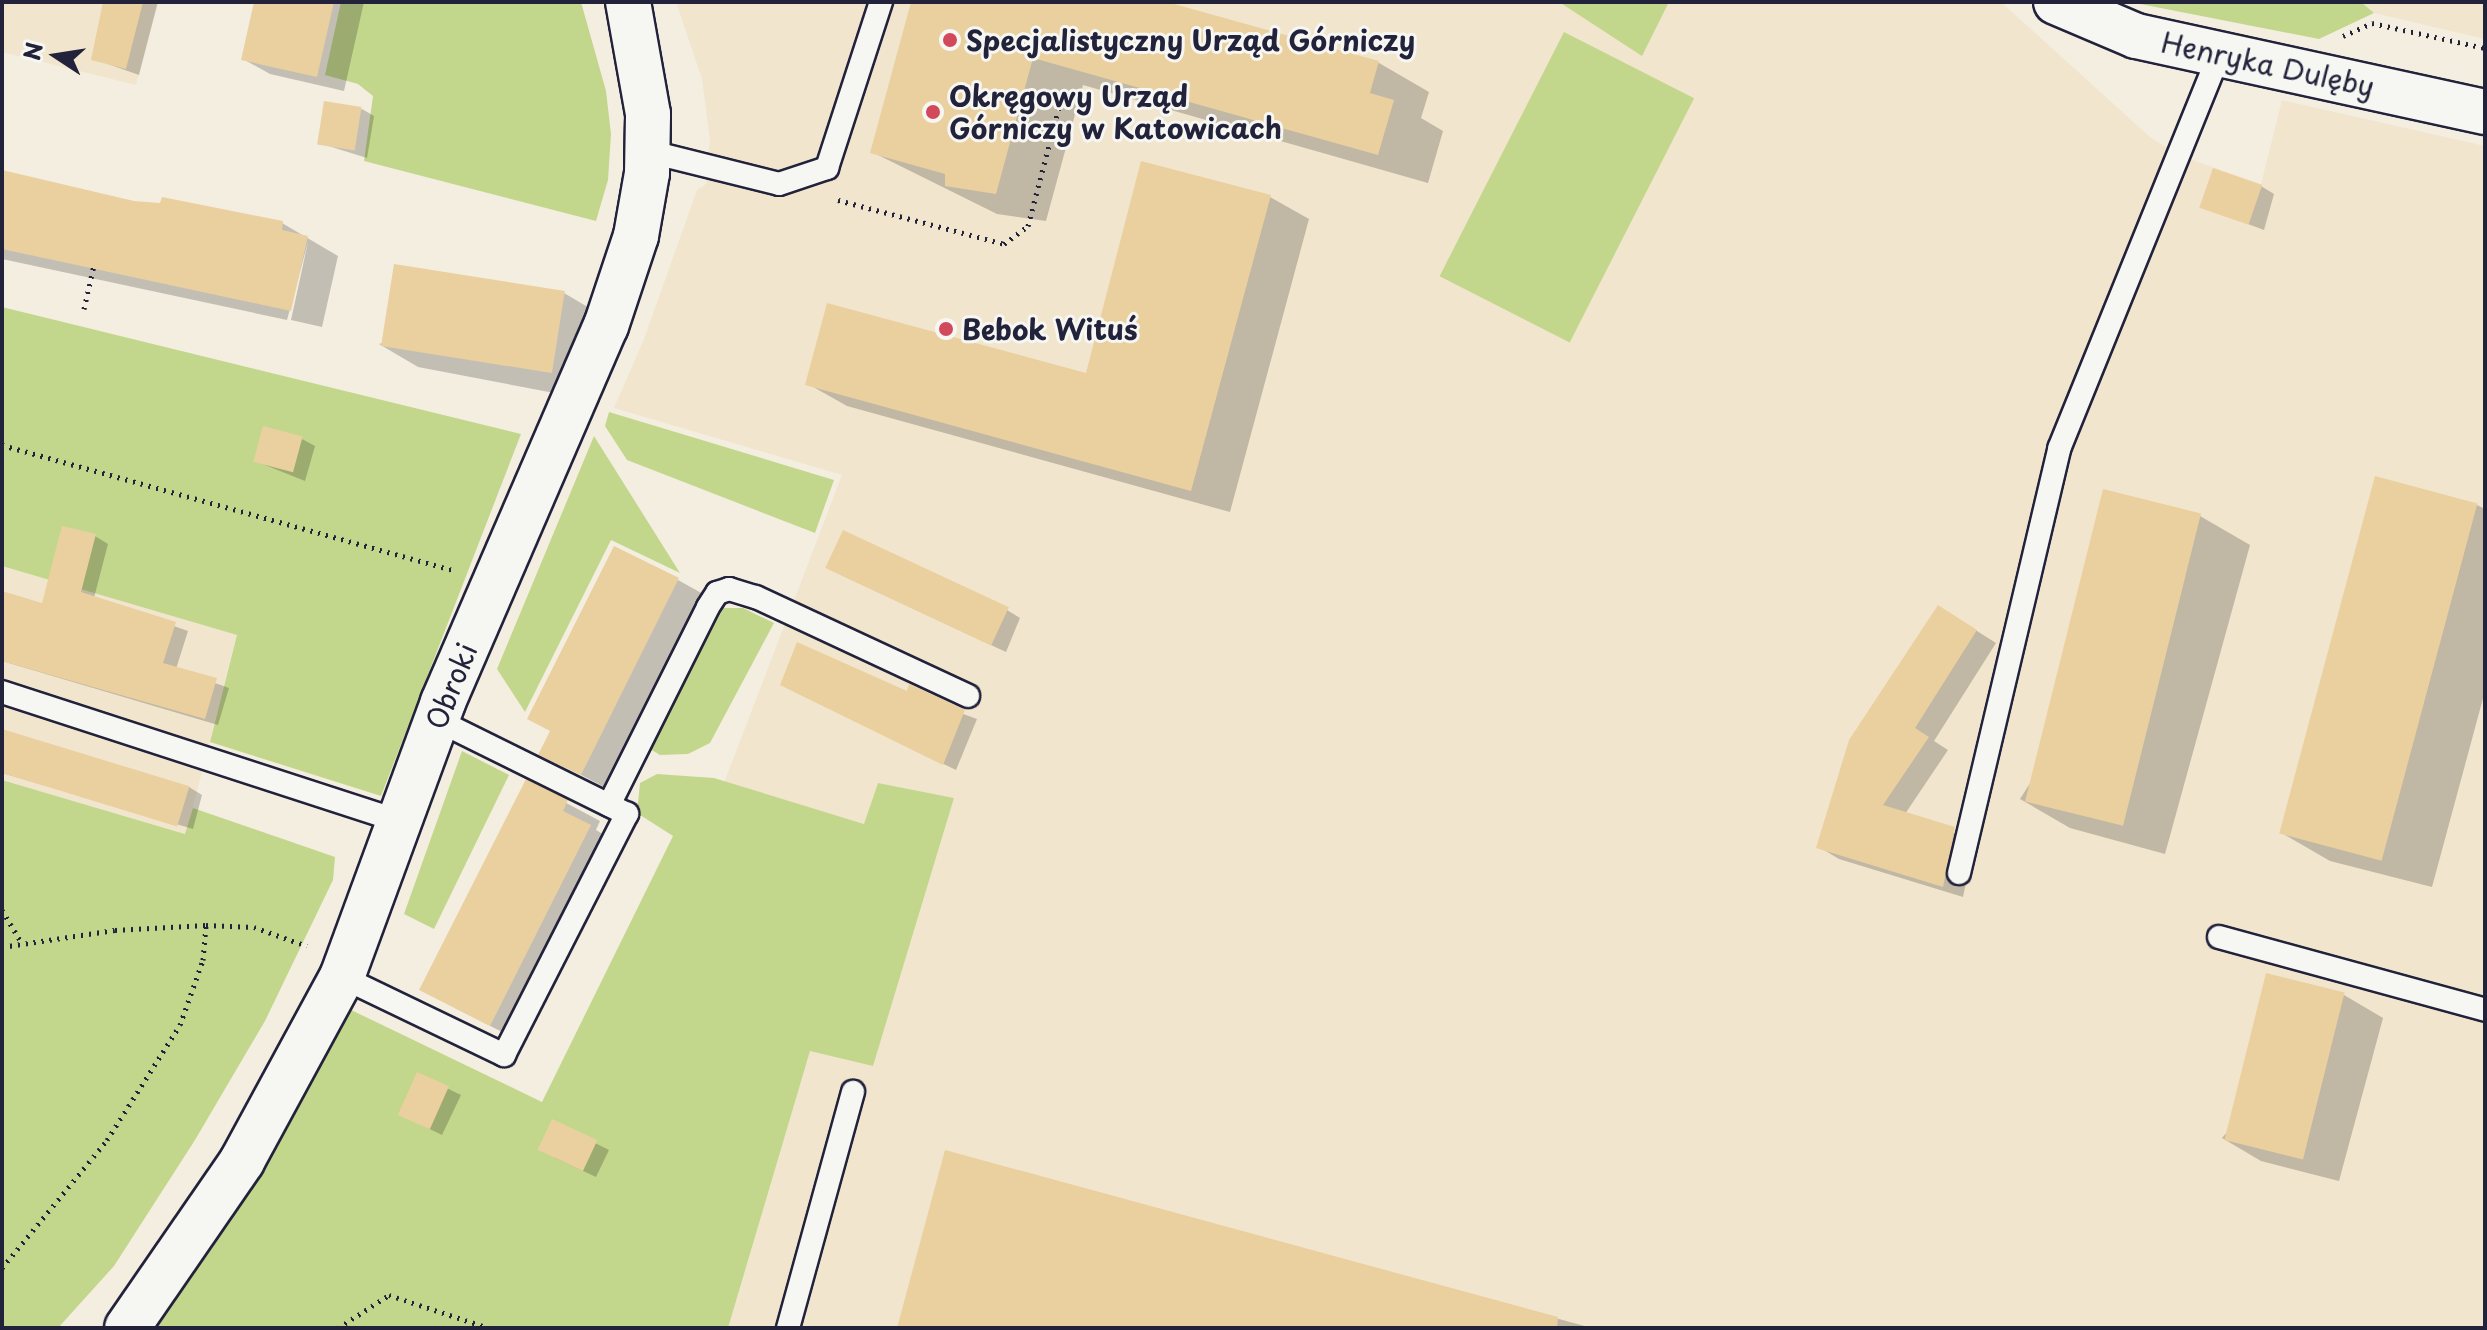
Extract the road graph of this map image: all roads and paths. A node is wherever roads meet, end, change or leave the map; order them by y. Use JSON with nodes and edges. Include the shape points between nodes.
{"nodes":[{"id":1,"x":628,"y":2,"type":"edge"},
{"id":2,"x":881,"y":2,"type":"edge"},
{"id":3,"x":2056,"y":2,"type":"edge"},
{"id":4,"x":2220,"y":53,"type":"junction"},
{"id":5,"x":1060,"y":103,"type":"dead end"},
{"id":6,"x":2485,"y":112,"type":"edge"},
{"id":7,"x":647,"y":151,"type":"junction"},
{"id":8,"x":779,"y":184,"type":"junction"},
{"id":9,"x":94,"y":265,"type":"dead end"},
{"id":10,"x":84,"y":309,"type":"dead end"},
{"id":11,"x":2,"y":445,"type":"edge"},
{"id":12,"x":492,"y":585,"type":"junction"},
{"id":13,"x":2,"y":692,"type":"edge"},
{"id":14,"x":968,"y":696,"type":"dead end"},
{"id":15,"x":437,"y":720,"type":"junction"},
{"id":16,"x":609,"y":805,"type":"junction"},
{"id":17,"x":401,"y":822,"type":"junction"},
{"id":18,"x":1959,"y":873,"type":"dead end"},
{"id":19,"x":2,"y":910,"type":"edge"},
{"id":20,"x":206,"y":925,"type":"junction"},
{"id":21,"x":2219,"y":937,"type":"dead end"},
{"id":22,"x":22,"y":943,"type":"junction"},
{"id":23,"x":2,"y":947,"type":"edge"},
{"id":24,"x":330,"y":964,"type":"junction"},
{"id":25,"x":2485,"y":1010,"type":"edge"},
{"id":26,"x":853,"y":1092,"type":"dead end"},
{"id":27,"x":2,"y":1268,"type":"edge"},
{"id":28,"x":127,"y":1328,"type":"edge"},
{"id":29,"x":338,"y":1328,"type":"edge"},
{"id":30,"x":489,"y":1328,"type":"edge"},
{"id":31,"x":788,"y":1328,"type":"edge"}],
"edges":[{"from":1,"to":7,"type":"street","name":"Obroki","via":[[648,114]]},
{"from":2,"to":8,"type":"lane","via":[[832,160],[827,168]]},
{"from":3,"to":4,"type":"street","name":"Henryka Dulęby","via":[[2136,36]]},
{"from":4,"to":6,"type":"street","name":"Henryka Dulęby"},
{"from":4,"to":18,"type":"lane","via":[[2059,449]]},
{"from":5,"to":8,"type":"path","via":[[1028,226],[1004,244]]},
{"from":7,"to":8,"type":"lane"},
{"from":7,"to":12,"type":"street","name":"Obroki","via":[[636,236],[606,326]]},
{"from":9,"to":10,"type":"path"},
{"from":11,"to":12,"type":"path"},
{"from":12,"to":15,"type":"street","name":"Obroki"},
{"from":13,"to":17,"type":"lane"},
{"from":14,"to":16,"type":"lane","via":[[729,589],[717,593],[708,607]]},
{"from":15,"to":16,"type":"lane"},
{"from":15,"to":17,"type":"street","name":"Obroki"},
{"from":16,"to":24,"type":"lane","via":[[627,814],[504,1055]]},
{"from":17,"to":24,"type":"street","name":"Obroki"},
{"from":19,"to":22,"type":"path"},
{"from":20,"to":22,"type":"path"},
{"from":20,"to":24,"type":"path","via":[[254,927]]},
{"from":20,"to":27,"type":"path","via":[[203,960],[180,1025],[107,1140]]},
{"from":21,"to":25,"type":"lane"},
{"from":22,"to":23,"type":"path"},
{"from":24,"to":28,"type":"street","name":"Obroki","via":[[242,1161]]},
{"from":26,"to":31,"type":"lane"},
{"from":29,"to":30,"type":"path","via":[[389,1295]]}]}
